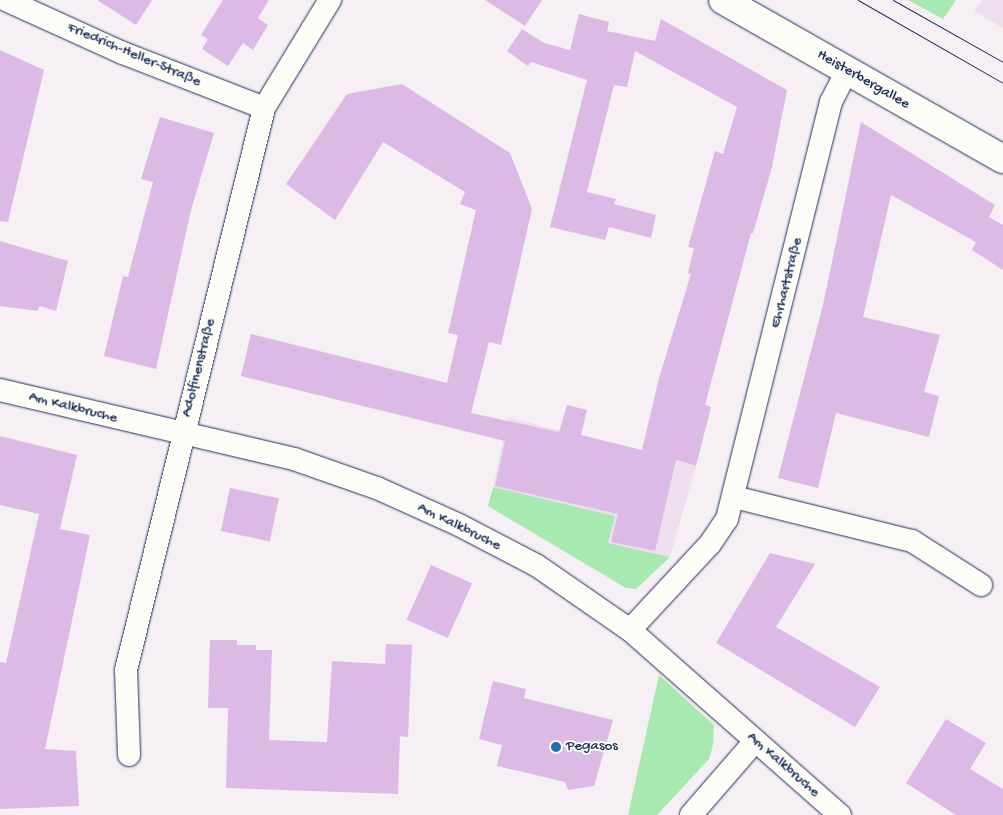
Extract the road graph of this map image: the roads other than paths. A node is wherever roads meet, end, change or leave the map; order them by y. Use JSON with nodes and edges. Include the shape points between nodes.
{"nodes":[{"id":1,"x":6,"y":0,"type":"edge"},
{"id":2,"x":330,"y":0,"type":"edge"},
{"id":3,"x":724,"y":0,"type":"edge"},
{"id":4,"x":847,"y":71,"type":"junction"},
{"id":5,"x":264,"y":108,"type":"junction"},
{"id":6,"x":1003,"y":159,"type":"edge"},
{"id":7,"x":0,"y":390,"type":"edge"},
{"id":8,"x":182,"y":434,"type":"junction"},
{"id":9,"x":734,"y":497,"type":"junction"},
{"id":10,"x":981,"y":585,"type":"dead end"},
{"id":11,"x":630,"y":630,"type":"junction"},
{"id":12,"x":755,"y":740,"type":"junction"},
{"id":13,"x":129,"y":755,"type":"dead end"},
{"id":14,"x":692,"y":815,"type":"edge"},
{"id":15,"x":840,"y":815,"type":"edge"}],
"edges":[{"from":1,"to":5,"type":"street","name":"Friedrich-Heller-Straße","via":[[123,53]]},
{"from":2,"to":5,"type":"street","name":"Adolfinenstraße"},
{"from":3,"to":4,"type":"main road","name":"Heisterbergallee"},
{"from":4,"to":6,"type":"main road","name":"Heisterbergallee"},
{"from":4,"to":9,"type":"street","name":"Ehrhartstraße","via":[[831,102]]},
{"from":5,"to":8,"type":"street","name":"Adolfinenstraße"},
{"from":7,"to":8,"type":"street","name":"Am Kalkbruche"},
{"from":8,"to":11,"type":"street","name":"Am Kalkbruche","via":[[294,460],[377,488],[459,524],[536,565]]},
{"from":8,"to":13,"type":"street","name":"Adolfinenstraße","via":[[126,670]]},
{"from":9,"to":10,"type":"street","via":[[912,541]]},
{"from":9,"to":11,"type":"street","name":"Ehrhartstraße","via":[[728,519],[710,544]]},
{"from":11,"to":12,"type":"street","name":"Am Kalkbruche"},
{"from":12,"to":14,"type":"street"},
{"from":12,"to":15,"type":"street","name":"Am Kalkbruche"}]}
